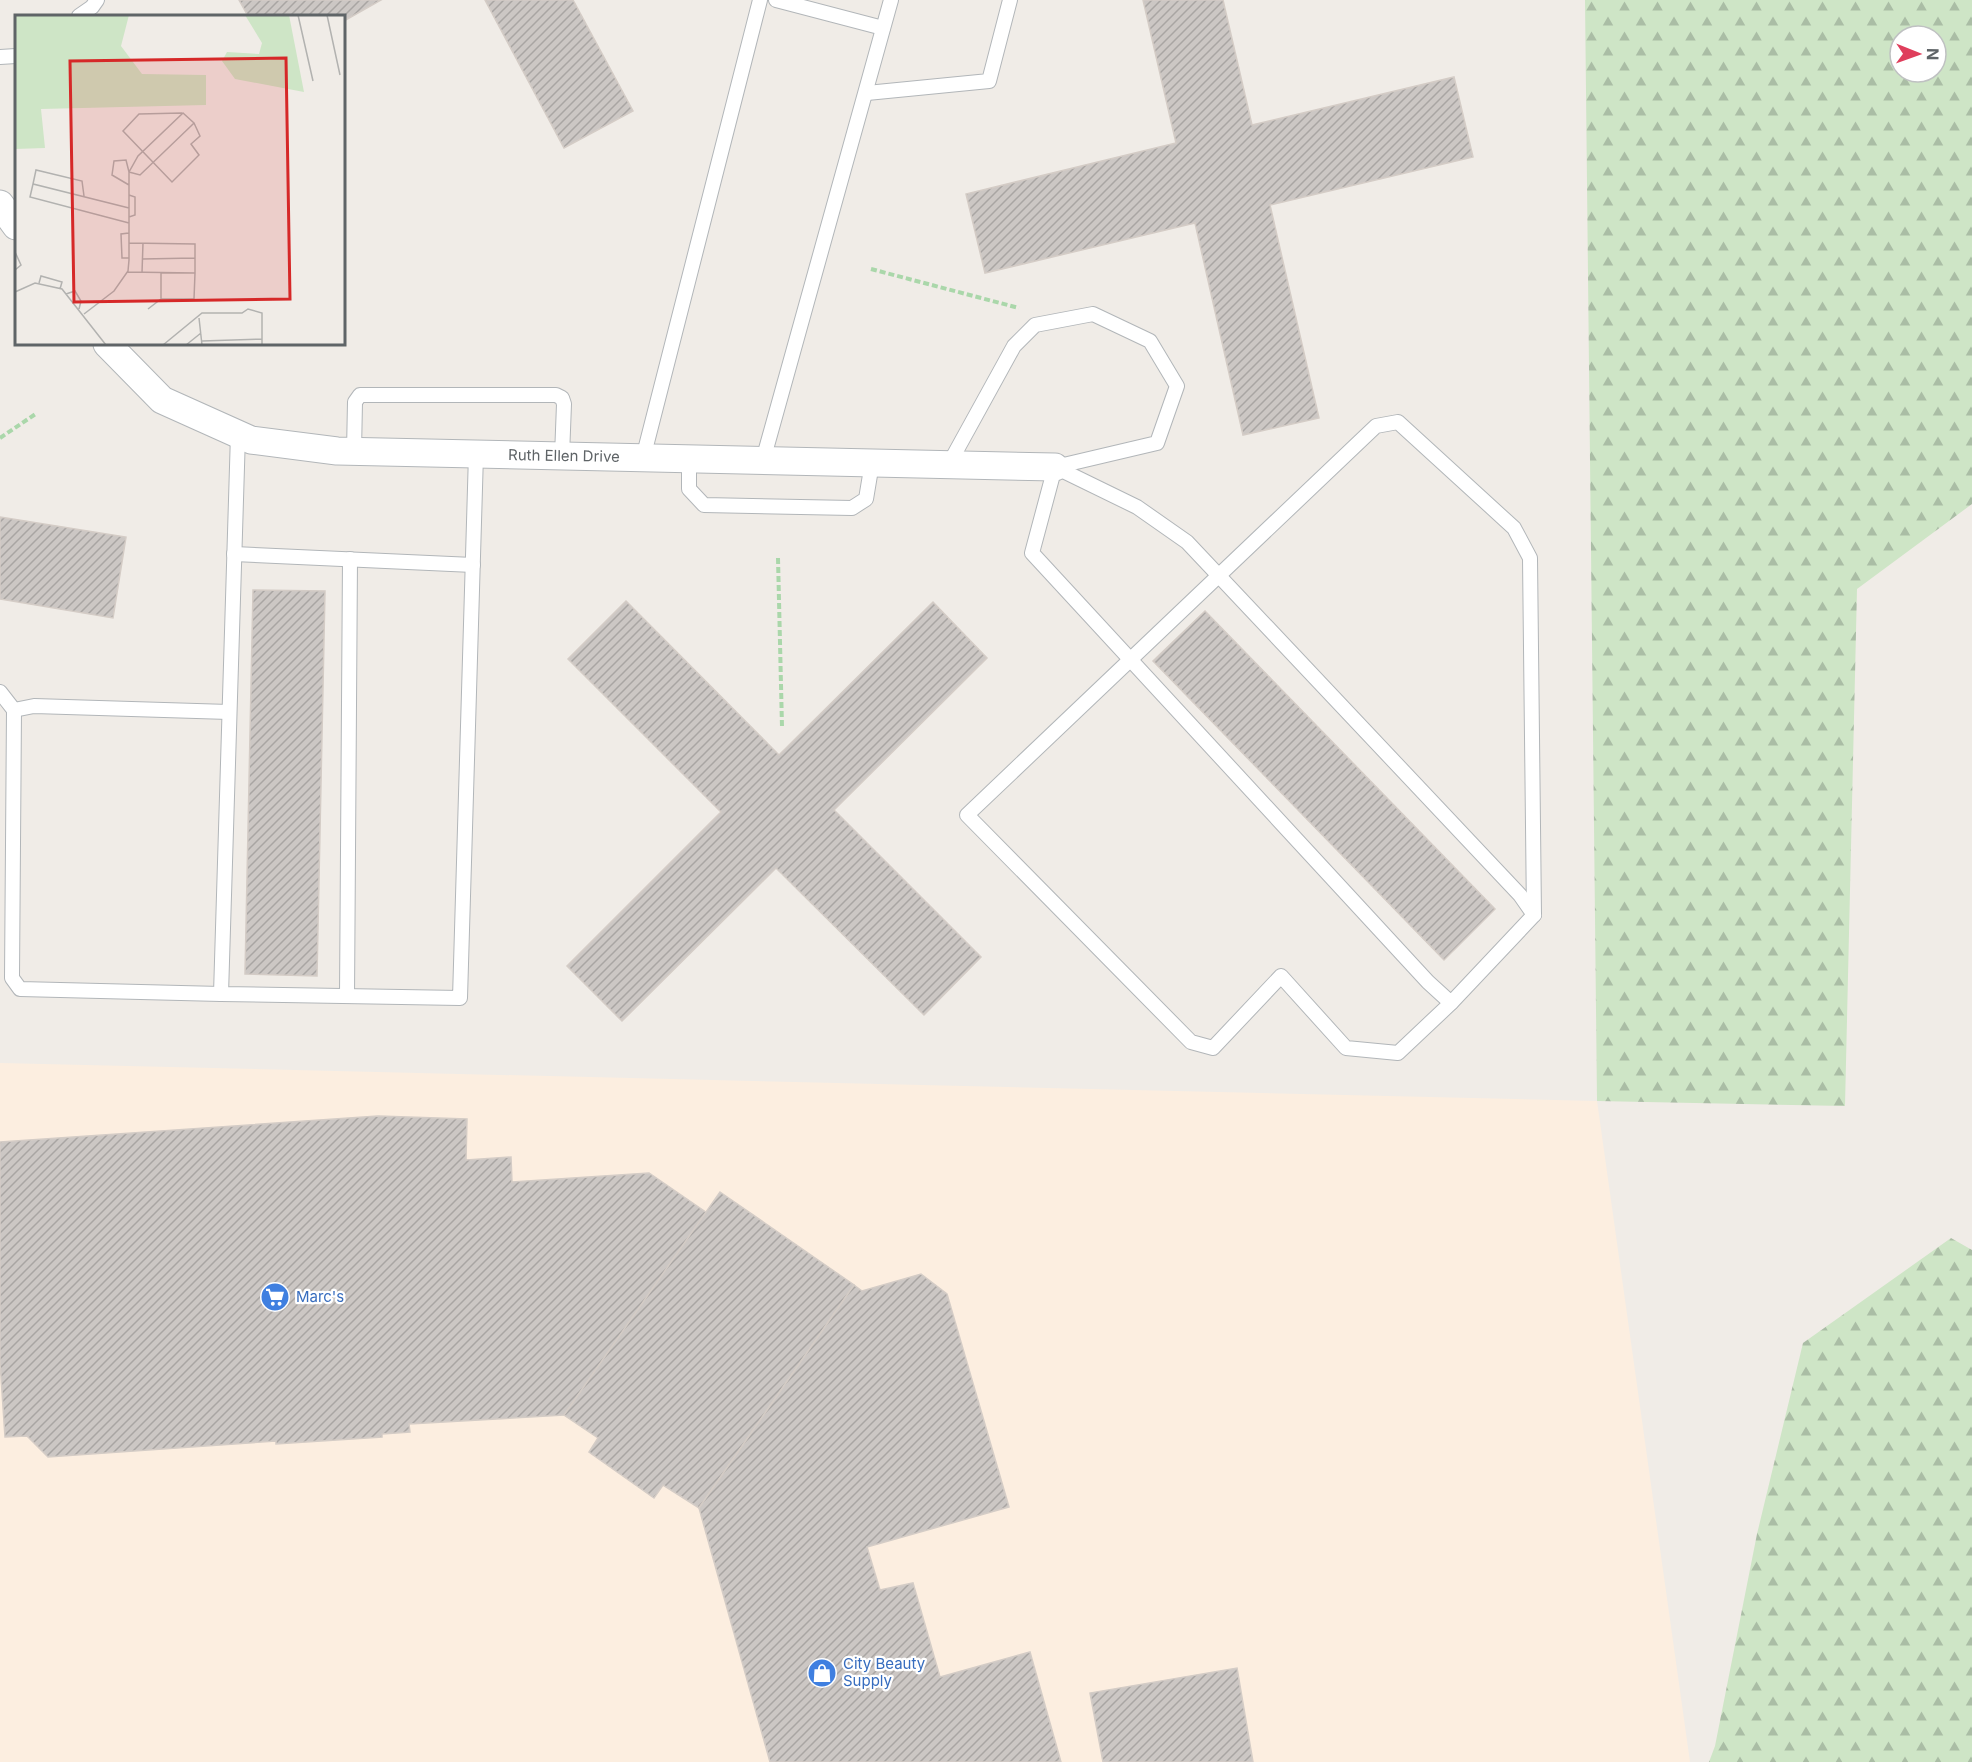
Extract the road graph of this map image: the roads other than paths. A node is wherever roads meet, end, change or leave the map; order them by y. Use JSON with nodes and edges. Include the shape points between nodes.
{"nodes":[{"id":1,"x":97,"y":0,"type":"edge"},
{"id":2,"x":760,"y":0,"type":"edge"},
{"id":3,"x":776,"y":0,"type":"edge"},
{"id":4,"x":891,"y":0,"type":"edge"},
{"id":5,"x":1010,"y":0,"type":"edge"},
{"id":6,"x":81,"y":15,"type":"edge"},
{"id":7,"x":883,"y":28,"type":"junction"},
{"id":8,"x":15,"y":56,"type":"edge"},
{"id":9,"x":0,"y":57,"type":"edge"},
{"id":10,"x":867,"y":93,"type":"junction"},
{"id":11,"x":0,"y":204,"type":"edge"},
{"id":12,"x":15,"y":225,"type":"edge"},
{"id":13,"x":108,"y":345,"type":"edge"},
{"id":14,"x":238,"y":434,"type":"junction"},
{"id":15,"x":354,"y":451,"type":"junction"},
{"id":16,"x":476,"y":454,"type":"junction"},
{"id":17,"x":562,"y":456,"type":"junction"},
{"id":18,"x":643,"y":458,"type":"junction"},
{"id":19,"x":689,"y":459,"type":"junction"},
{"id":20,"x":763,"y":460,"type":"junction"},
{"id":21,"x":872,"y":463,"type":"junction"},
{"id":22,"x":949,"y":464,"type":"junction"},
{"id":23,"x":1055,"y":467,"type":"junction"},
{"id":24,"x":234,"y":554,"type":"junction"},
{"id":25,"x":350,"y":559,"type":"junction"},
{"id":26,"x":473,"y":566,"type":"junction"},
{"id":27,"x":1217,"y":574,"type":"junction"},
{"id":28,"x":1132,"y":660,"type":"junction"},
{"id":29,"x":0,"y":692,"type":"edge"},
{"id":30,"x":14,"y":710,"type":"junction"},
{"id":31,"x":229,"y":712,"type":"junction"},
{"id":32,"x":1534,"y":915,"type":"junction"},
{"id":33,"x":221,"y":994,"type":"junction"},
{"id":34,"x":347,"y":996,"type":"junction"},
{"id":35,"x":1451,"y":1003,"type":"junction"}],
"edges":[{"from":1,"to":6,"type":"lane"},
{"from":2,"to":18,"type":"lane"},
{"from":3,"to":7,"type":"lane"},
{"from":4,"to":7,"type":"lane"},
{"from":5,"to":10,"type":"lane","via":[[988,81]]},
{"from":7,"to":10,"type":"lane"},
{"from":8,"to":9,"type":"lane"},
{"from":10,"to":20,"type":"lane"},
{"from":11,"to":12,"type":"street"},
{"from":13,"to":14,"type":"street","name":"Ruth Ellen Drive","via":[[162,400]]},
{"from":14,"to":15,"type":"street","name":"Ruth Ellen Drive","via":[[251,440]]},
{"from":14,"to":24,"type":"lane"},
{"from":15,"to":16,"type":"street","name":"Ruth Ellen Drive"},
{"from":15,"to":17,"type":"lane","via":[[355,402],[360,395],[556,395],[564,404]]},
{"from":16,"to":17,"type":"street","name":"Ruth Ellen Drive"},
{"from":16,"to":26,"type":"lane"},
{"from":17,"to":18,"type":"street","name":"Ruth Ellen Drive"},
{"from":18,"to":19,"type":"street","name":"Ruth Ellen Drive"},
{"from":19,"to":20,"type":"street","name":"Ruth Ellen Drive"},
{"from":19,"to":21,"type":"lane","via":[[689,489],[704,505],[852,508],[866,499]]},
{"from":20,"to":21,"type":"street","name":"Ruth Ellen Drive"},
{"from":21,"to":22,"type":"street","name":"Ruth Ellen Drive"},
{"from":22,"to":23,"type":"street","name":"Ruth Ellen Drive"},
{"from":22,"to":23,"type":"lane","via":[[1014,346],[1035,326],[1093,314],[1150,341],[1177,386],[1157,443]]},
{"from":23,"to":27,"type":"lane","via":[[1137,507],[1187,542]]},
{"from":23,"to":28,"type":"lane","via":[[1032,553]]},
{"from":24,"to":25,"type":"lane"},
{"from":24,"to":31,"type":"lane"},
{"from":25,"to":26,"type":"lane"},
{"from":25,"to":34,"type":"lane"},
{"from":26,"to":34,"type":"lane","via":[[460,998]]},
{"from":27,"to":28,"type":"lane"},
{"from":27,"to":32,"type":"lane","via":[[1520,895]]},
{"from":27,"to":32,"type":"lane","via":[[1376,426],[1398,422],[1514,528],[1530,558]]},
{"from":28,"to":35,"type":"lane"},
{"from":28,"to":35,"type":"lane","via":[[967,815],[1191,1042],[1213,1048],[1281,976],[1346,1048],[1398,1053]]},
{"from":29,"to":30,"type":"lane"},
{"from":30,"to":31,"type":"lane","via":[[34,706]]},
{"from":30,"to":33,"type":"lane","via":[[12,978],[20,989]]},
{"from":31,"to":33,"type":"lane"},
{"from":32,"to":35,"type":"lane"},
{"from":33,"to":34,"type":"lane"}]}
